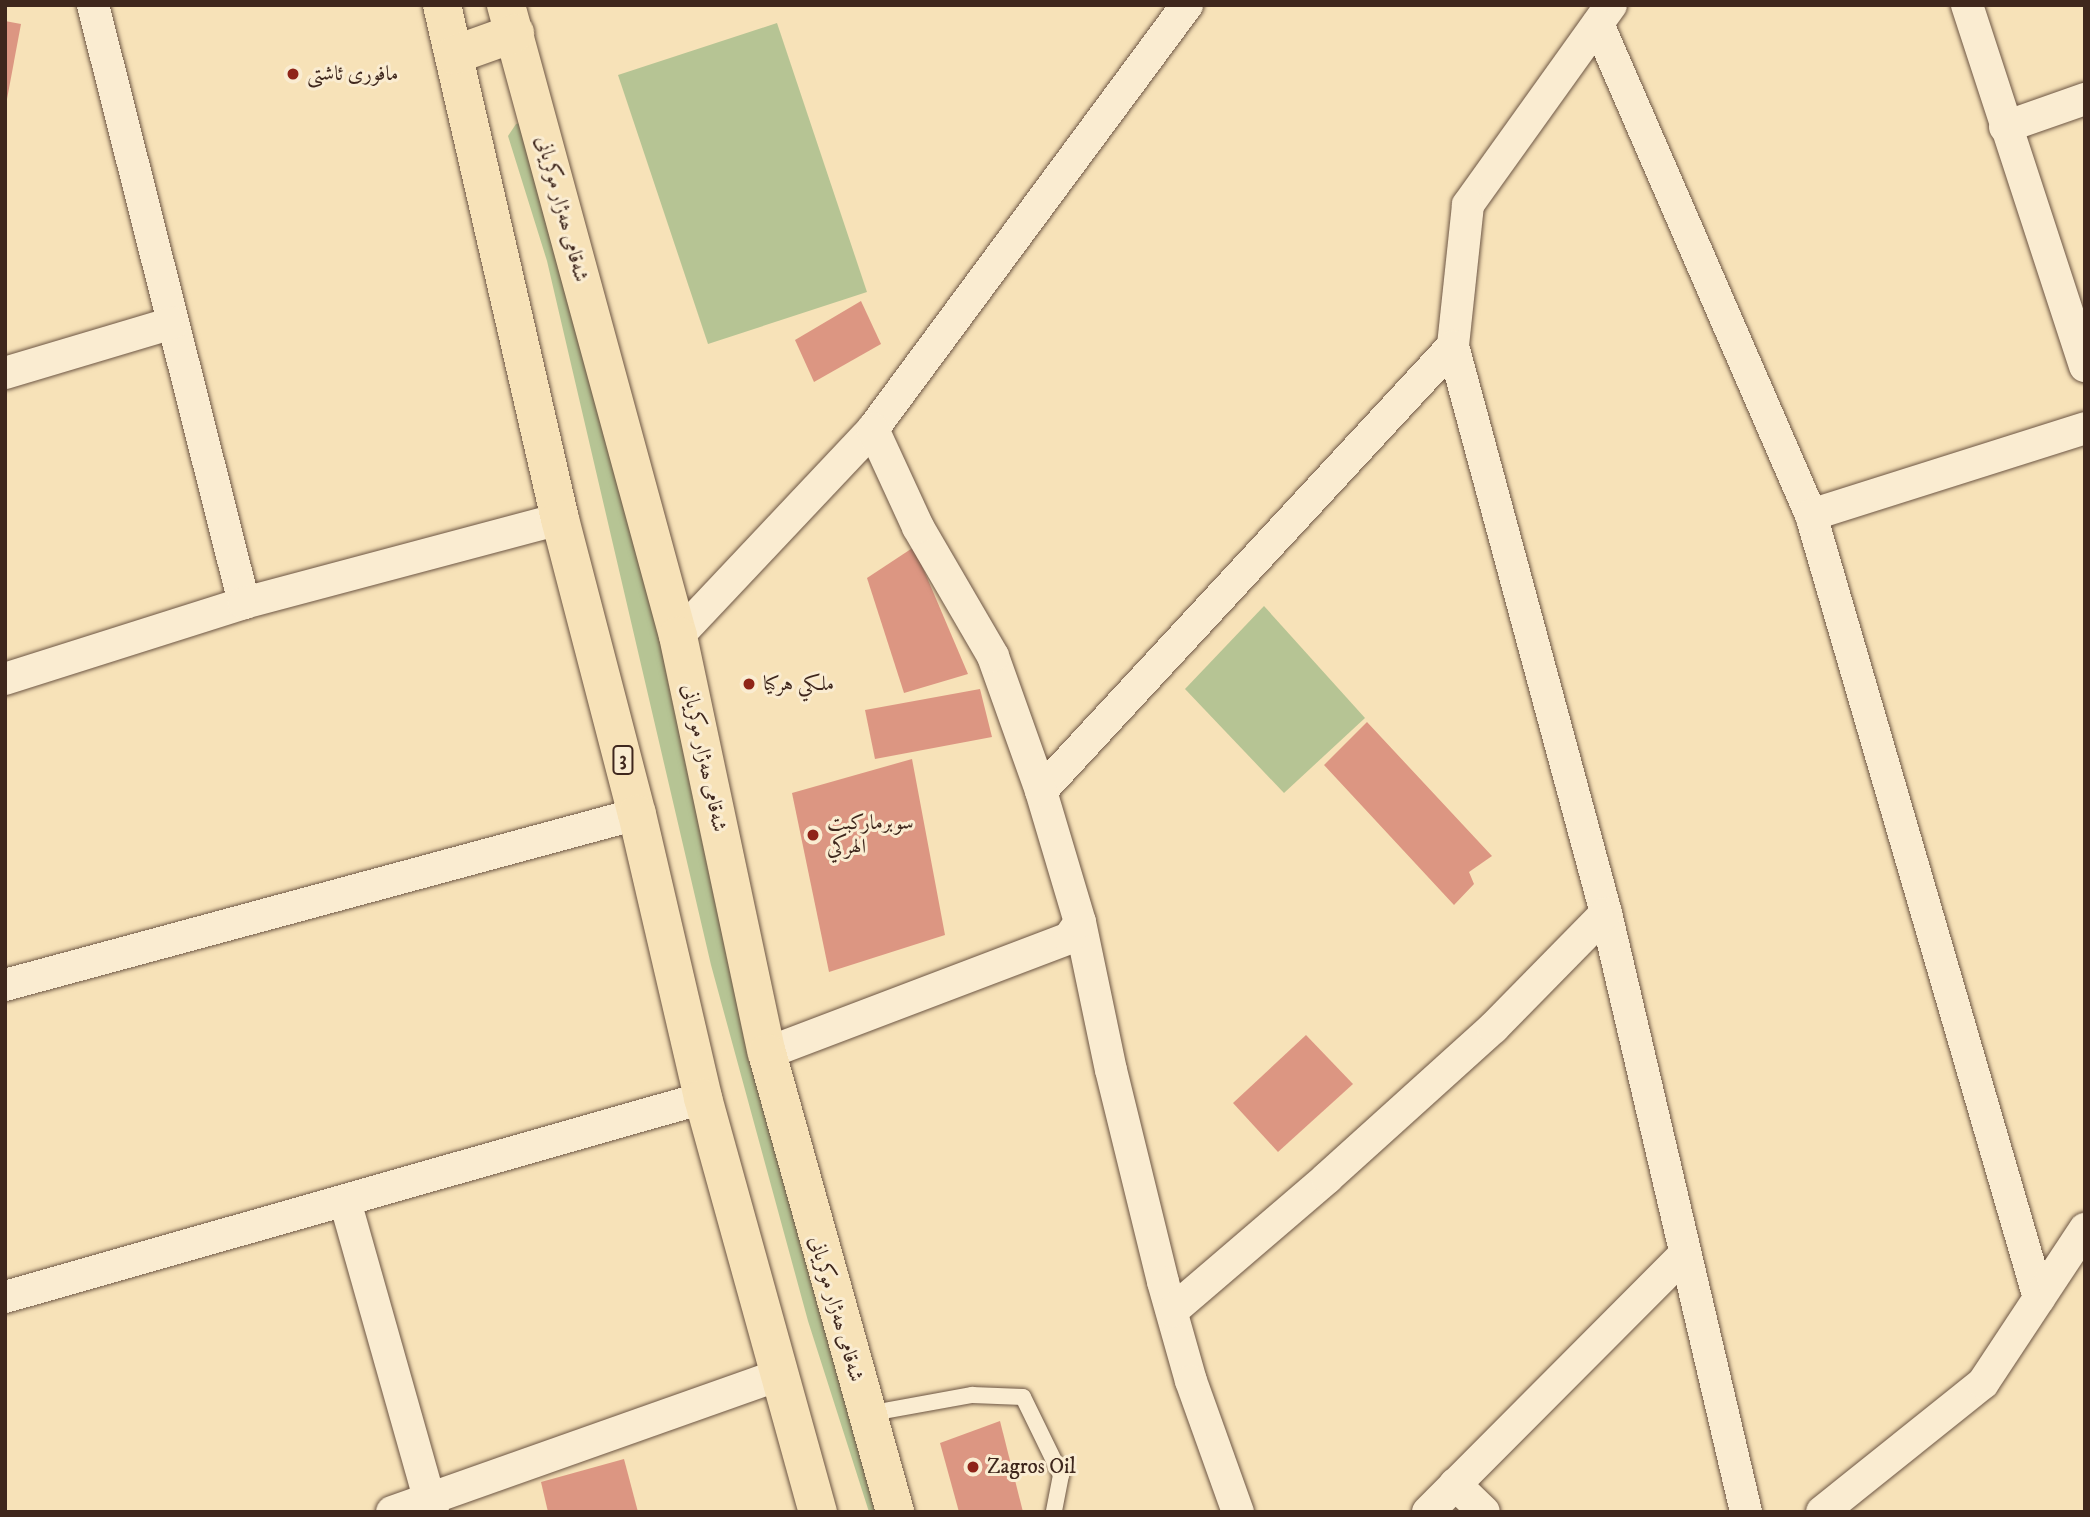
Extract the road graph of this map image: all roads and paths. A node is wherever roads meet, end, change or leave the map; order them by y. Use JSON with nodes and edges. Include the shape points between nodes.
{"nodes":[{"id":1,"x":93,"y":5,"type":"edge"},
{"id":2,"x":442,"y":5,"type":"edge"},
{"id":3,"x":1187,"y":5,"type":"edge"},
{"id":4,"x":1967,"y":5,"type":"edge"},
{"id":5,"x":1605,"y":15,"type":"edge"},
{"id":6,"x":511,"y":19,"type":"edge"},
{"id":7,"x":454,"y":55,"type":"junction"},
{"id":8,"x":2085,"y":99,"type":"edge"},
{"id":9,"x":2005,"y":127,"type":"junction"},
{"id":10,"x":173,"y":323,"type":"junction"},
{"id":11,"x":1453,"y":346,"type":"junction"},
{"id":12,"x":2085,"y":366,"type":"edge"},
{"id":13,"x":5,"y":373,"type":"edge"},
{"id":14,"x":2085,"y":428,"type":"edge"},
{"id":15,"x":873,"y":429,"type":"junction"},
{"id":16,"x":1811,"y":515,"type":"junction"},
{"id":17,"x":560,"y":519,"type":"junction"},
{"id":18,"x":244,"y":603,"type":"junction"},
{"id":19,"x":678,"y":636,"type":"junction"},
{"id":20,"x":5,"y":679,"type":"edge"},
{"id":21,"x":1041,"y":791,"type":"junction"},
{"id":22,"x":637,"y":814,"type":"junction"},
{"id":23,"x":1606,"y":913,"type":"junction"},
{"id":24,"x":1080,"y":922,"type":"junction"},
{"id":25,"x":5,"y":985,"type":"edge"},
{"id":26,"x":767,"y":1053,"type":"junction"},
{"id":27,"x":703,"y":1098,"type":"junction"},
{"id":28,"x":345,"y":1201,"type":"junction"},
{"id":29,"x":2085,"y":1229,"type":"edge"},
{"id":30,"x":1685,"y":1254,"type":"junction"},
{"id":31,"x":5,"y":1297,"type":"edge"},
{"id":32,"x":2039,"y":1298,"type":"junction"},
{"id":33,"x":1172,"y":1311,"type":"junction"},
{"id":34,"x":779,"y":1375,"type":"junction"},
{"id":35,"x":867,"y":1414,"type":"junction"},
{"id":36,"x":1455,"y":1485,"type":"junction"},
{"id":37,"x":431,"y":1506,"type":"edge"},
{"id":38,"x":391,"y":1512,"type":"edge"},
{"id":39,"x":818,"y":1512,"type":"edge"},
{"id":40,"x":895,"y":1512,"type":"edge"},
{"id":41,"x":1054,"y":1512,"type":"edge"},
{"id":42,"x":1238,"y":1512,"type":"edge"},
{"id":43,"x":1428,"y":1512,"type":"edge"},
{"id":44,"x":1484,"y":1512,"type":"edge"},
{"id":45,"x":1746,"y":1512,"type":"edge"},
{"id":46,"x":1822,"y":1512,"type":"edge"}],
"edges":[{"from":1,"to":10,"type":"street"},
{"from":2,"to":7,"type":"highway","number":"3"},
{"from":3,"to":15,"type":"street"},
{"from":4,"to":9,"type":"street"},
{"from":5,"to":11,"type":"street","via":[[1468,205]]},
{"from":5,"to":16,"type":"street"},
{"from":6,"to":7,"type":"highway"},
{"from":6,"to":19,"type":"highway","name":"شەقامی ھەژار موکریانی"},
{"from":7,"to":17,"type":"highway","number":"3"},
{"from":8,"to":9,"type":"street"},
{"from":9,"to":12,"type":"street"},
{"from":10,"to":13,"type":"street"},
{"from":10,"to":18,"type":"street"},
{"from":11,"to":21,"type":"street"},
{"from":11,"to":23,"type":"street"},
{"from":14,"to":16,"type":"street"},
{"from":15,"to":19,"type":"street"},
{"from":15,"to":21,"type":"street","via":[[918,527],[992,656]]},
{"from":16,"to":32,"type":"street"},
{"from":17,"to":18,"type":"street"},
{"from":17,"to":22,"type":"highway","number":"3"},
{"from":18,"to":20,"type":"street"},
{"from":19,"to":26,"type":"highway","name":"شەقامی ھەژار موکریانی"},
{"from":21,"to":24,"type":"street"},
{"from":22,"to":25,"type":"street"},
{"from":22,"to":27,"type":"highway","number":"3"},
{"from":23,"to":30,"type":"street"},
{"from":23,"to":33,"type":"street","via":[[1493,1028]]},
{"from":24,"to":26,"type":"street","via":[[1069,938]]},
{"from":24,"to":33,"type":"street","via":[[1111,1070]]},
{"from":26,"to":35,"type":"highway","name":"شەقامی ھەژار موکریانی"},
{"from":27,"to":28,"type":"street"},
{"from":27,"to":34,"type":"highway","number":"3"},
{"from":28,"to":31,"type":"street"},
{"from":28,"to":37,"type":"street"},
{"from":29,"to":32,"type":"street"},
{"from":30,"to":36,"type":"street"},
{"from":30,"to":45,"type":"street"},
{"from":32,"to":46,"type":"street","via":[[1983,1383]]},
{"from":33,"to":42,"type":"street","via":[[1191,1381]]},
{"from":34,"to":37,"type":"street"},
{"from":34,"to":39,"type":"highway","number":"3"},
{"from":35,"to":40,"type":"highway","name":"شەقامی ھەژار موکریانی"},
{"from":35,"to":41,"type":"lane","via":[[972,1395],[1023,1397],[1061,1475]]},
{"from":36,"to":43,"type":"street"},
{"from":36,"to":44,"type":"street"},
{"from":37,"to":38,"type":"street"}]}
